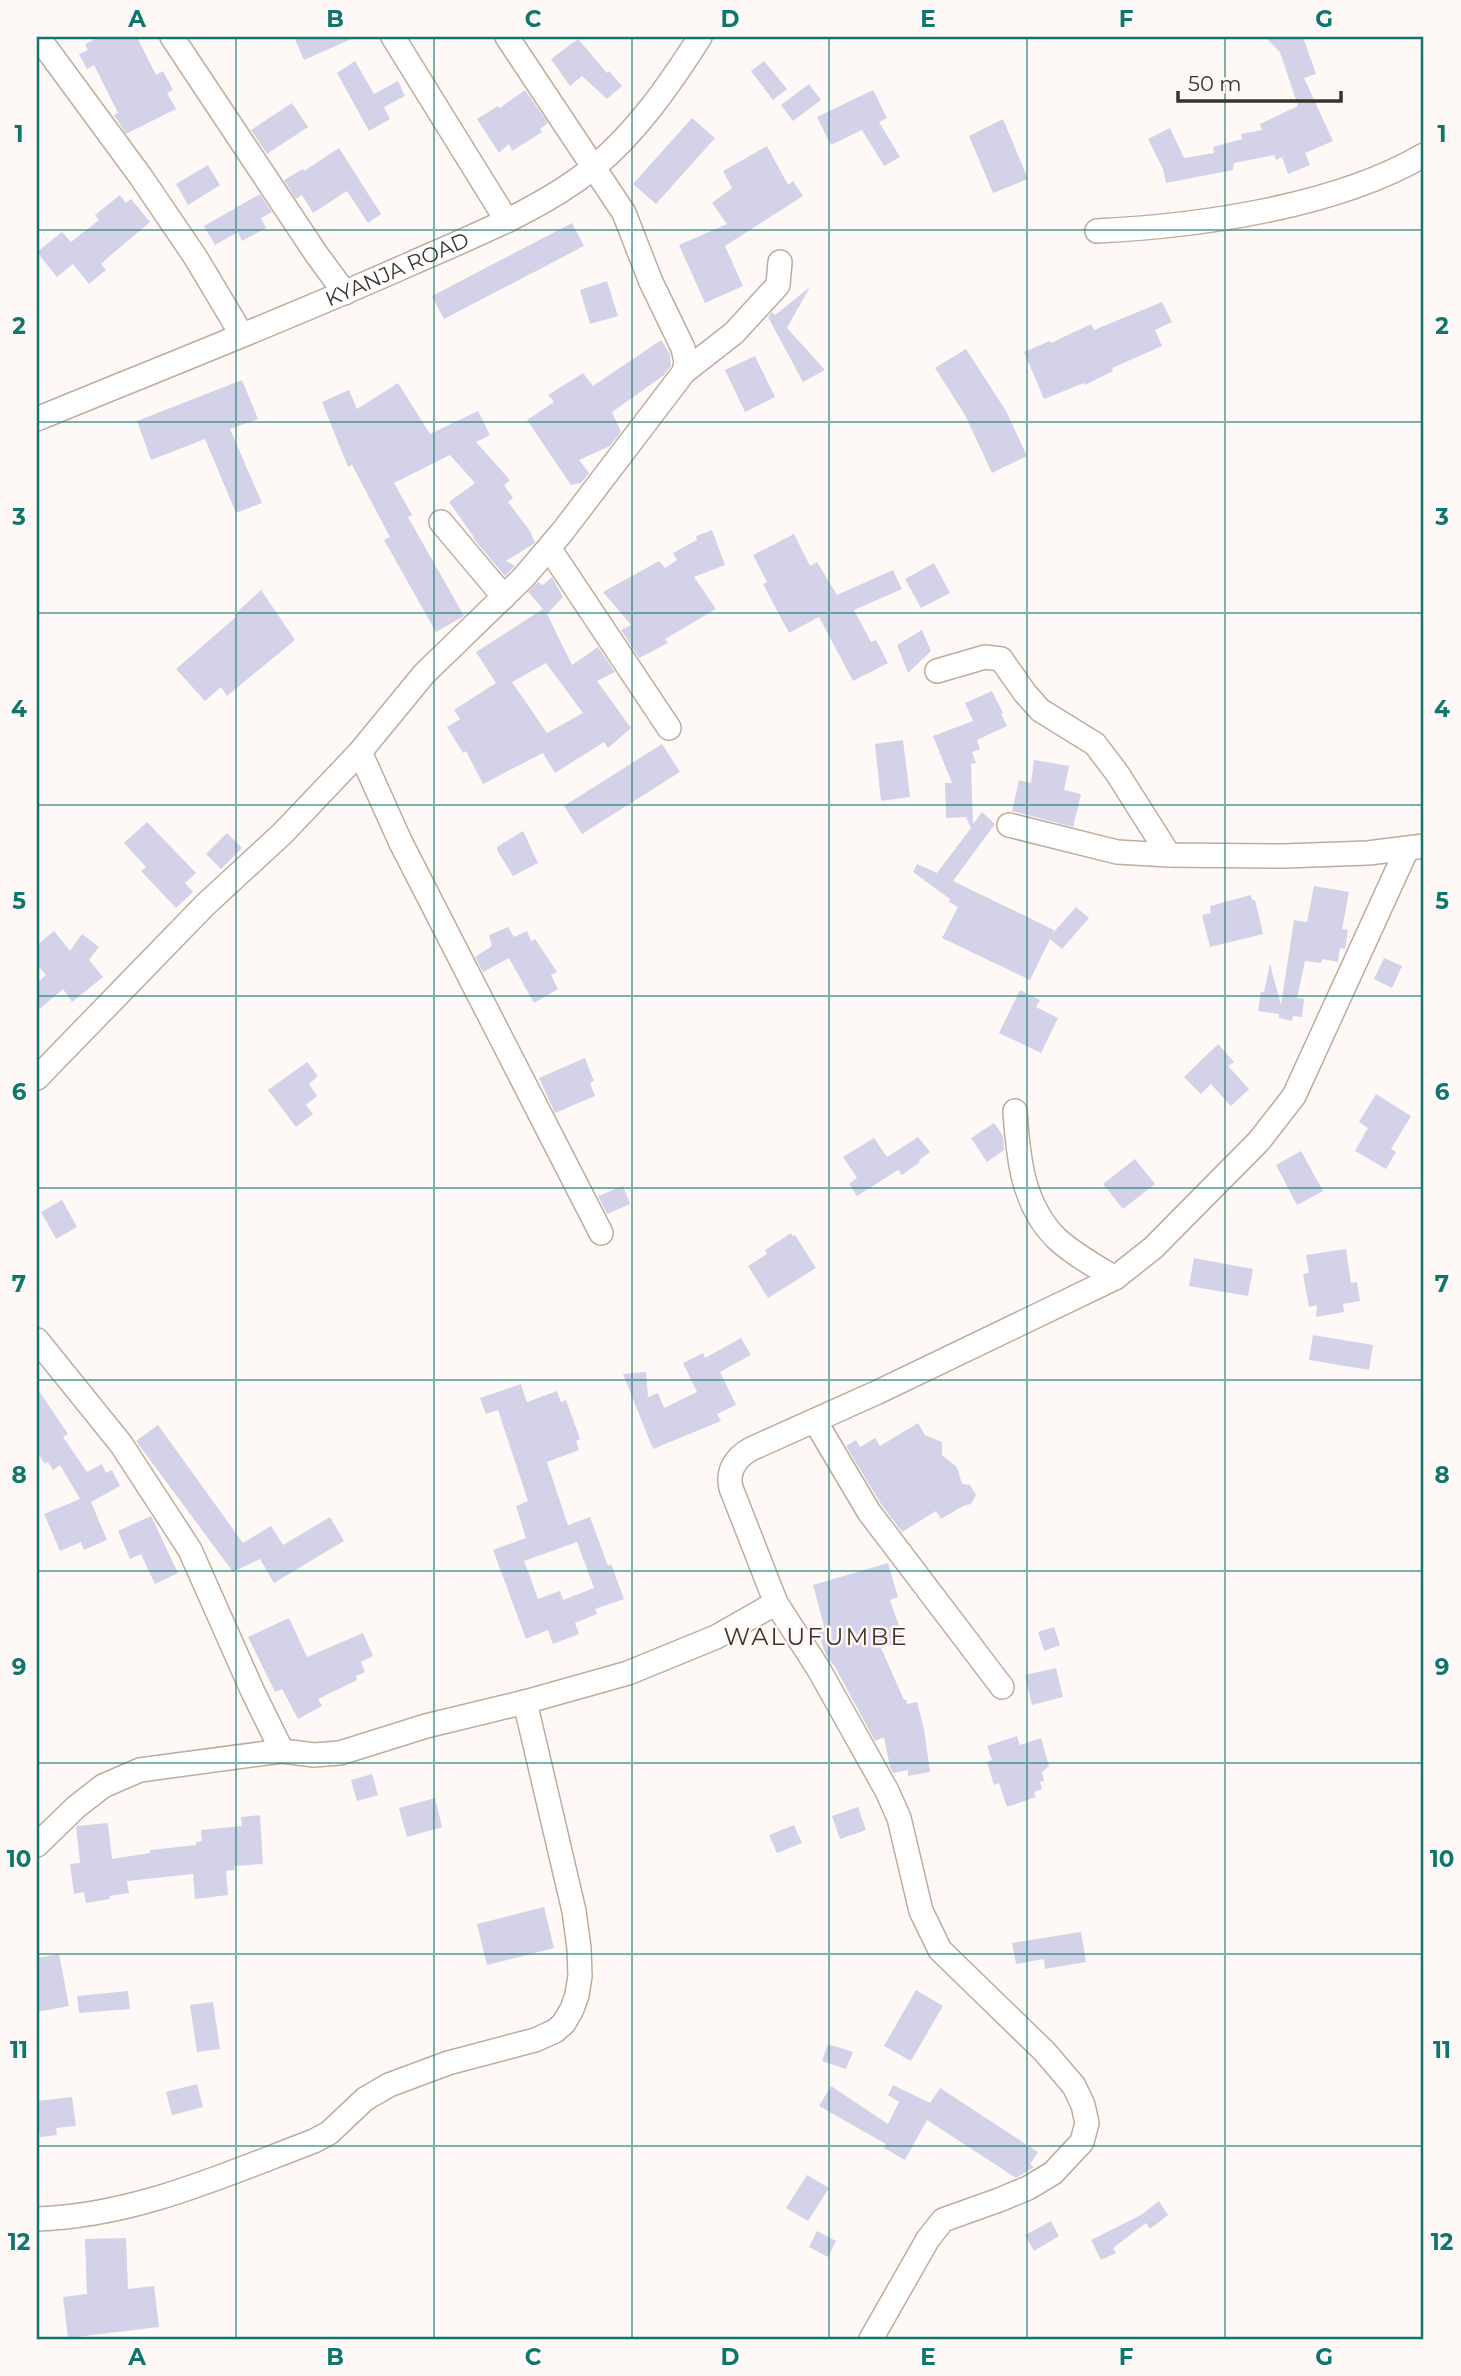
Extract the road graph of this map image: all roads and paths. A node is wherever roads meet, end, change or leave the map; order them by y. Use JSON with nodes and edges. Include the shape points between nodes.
{"nodes":[{"id":1,"x":38,"y":37,"type":"edge"},
{"id":2,"x":172,"y":37,"type":"edge"},
{"id":3,"x":393,"y":37,"type":"edge"},
{"id":4,"x":507,"y":37,"type":"edge"},
{"id":5,"x":700,"y":37,"type":"edge"},
{"id":6,"x":1424,"y":155,"type":"edge"},
{"id":7,"x":594,"y":167,"type":"junction"},
{"id":8,"x":507,"y":221,"type":"junction"},
{"id":9,"x":1097,"y":231,"type":"dead end"},
{"id":10,"x":780,"y":262,"type":"dead end"},
{"id":11,"x":345,"y":293,"type":"junction"},
{"id":12,"x":242,"y":335,"type":"junction"},
{"id":13,"x":684,"y":372,"type":"junction"},
{"id":14,"x":37,"y":419,"type":"edge"},
{"id":15,"x":441,"y":522,"type":"dead end"},
{"id":16,"x":549,"y":548,"type":"junction"},
{"id":17,"x":504,"y":597,"type":"junction"},
{"id":18,"x":937,"y":670,"type":"dead end"},
{"id":19,"x":669,"y":728,"type":"dead end"},
{"id":20,"x":360,"y":752,"type":"junction"},
{"id":21,"x":1009,"y":825,"type":"dead end"},
{"id":22,"x":1416,"y":847,"type":"edge"},
{"id":23,"x":1169,"y":855,"type":"junction"},
{"id":24,"x":37,"y":1078,"type":"edge"},
{"id":25,"x":1015,"y":1111,"type":"dead end"},
{"id":26,"x":601,"y":1233,"type":"dead end"},
{"id":27,"x":1115,"y":1278,"type":"junction"},
{"id":28,"x":37,"y":1340,"type":"edge"},
{"id":29,"x":815,"y":1421,"type":"junction"},
{"id":30,"x":776,"y":1602,"type":"junction"},
{"id":31,"x":1002,"y":1687,"type":"dead end"},
{"id":32,"x":525,"y":1702,"type":"junction"},
{"id":33,"x":282,"y":1751,"type":"junction"},
{"id":34,"x":37,"y":1845,"type":"edge"},
{"id":35,"x":37,"y":2219,"type":"edge"},
{"id":36,"x":871,"y":2339,"type":"edge"}],
"edges":[{"from":1,"to":12,"type":"street","via":[[197,258]]},
{"from":2,"to":11,"type":"street"},
{"from":3,"to":8,"type":"street"},
{"from":4,"to":7,"type":"street"},
{"from":5,"to":7,"type":"street","name":"KYANJA ROAD","via":[[637,126]]},
{"from":6,"to":9,"type":"street","via":[[1381,177],[1312,201],[1202,220]]},
{"from":7,"to":8,"type":"street","name":"KYANJA ROAD"},
{"from":7,"to":13,"type":"street","via":[[624,213],[683,348]]},
{"from":8,"to":11,"type":"street","name":"KYANJA ROAD"},
{"from":10,"to":13,"type":"street","via":[[778,285],[734,333]]},
{"from":11,"to":12,"type":"street","name":"KYANJA ROAD"},
{"from":12,"to":14,"type":"street","name":"KYANJA ROAD"},
{"from":13,"to":16,"type":"street"},
{"from":15,"to":17,"type":"street"},
{"from":16,"to":17,"type":"street"},
{"from":16,"to":19,"type":"street"},
{"from":17,"to":20,"type":"street","via":[[424,674]]},
{"from":18,"to":23,"type":"street","via":[[985,657],[1001,659],[1040,710],[1095,744]]},
{"from":20,"to":24,"type":"street"},
{"from":20,"to":26,"type":"street","via":[[401,842]]},
{"from":21,"to":23,"type":"street","via":[[1116,852]]},
{"from":22,"to":23,"type":"street","via":[[1284,856]]},
{"from":22,"to":27,"type":"street","via":[[1294,1096],[1259,1141],[1153,1248]]},
{"from":25,"to":27,"type":"street","via":[[1021,1175],[1038,1211],[1056,1237]]},
{"from":27,"to":29,"type":"street"},
{"from":28,"to":33,"type":"street","via":[[121,1444],[190,1550]]},
{"from":29,"to":30,"type":"street","via":[[743,1454],[730,1473],[731,1488]]},
{"from":29,"to":31,"type":"street","via":[[869,1512]]},
{"from":30,"to":32,"type":"street","via":[[716,1637],[660,1661]]},
{"from":30,"to":36,"type":"street","via":[[887,1791],[899,1818],[921,1912],[940,1950],[1074,2086],[1087,2123],[1082,2142],[1053,2173],[1009,2196],[943,2220]]},
{"from":32,"to":33,"type":"street","via":[[340,1753]]},
{"from":32,"to":35,"type":"street","via":[[579,1948],[578,1995],[564,2023],[535,2040],[410,2075],[365,2099],[314,2141],[176,2193],[100,2213]]},
{"from":33,"to":34,"type":"street","via":[[124,1776],[83,1801]]}]}
